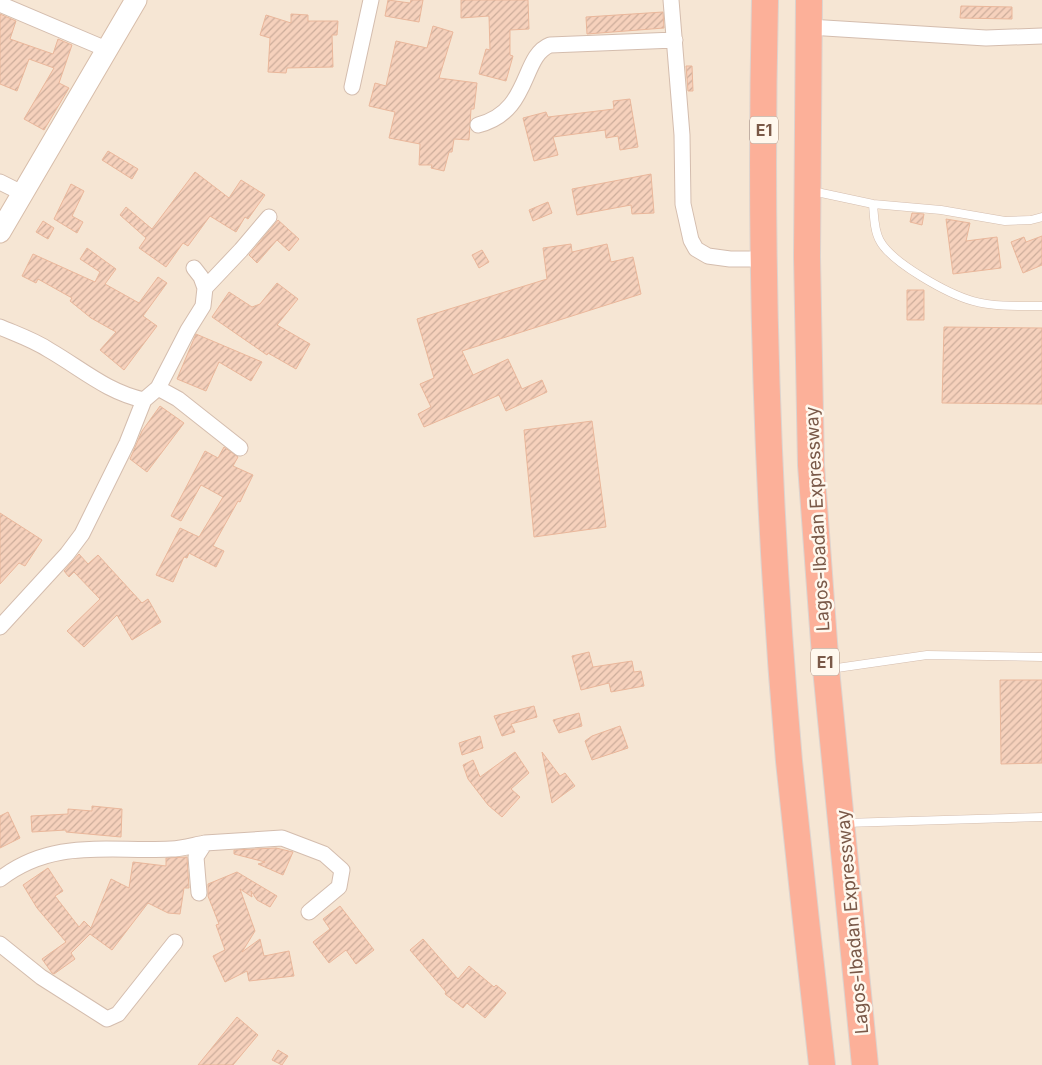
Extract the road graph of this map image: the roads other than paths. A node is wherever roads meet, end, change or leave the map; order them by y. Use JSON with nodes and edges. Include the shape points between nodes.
{"nodes":[{"id":1,"x":136,"y":0,"type":"edge"},
{"id":2,"x":371,"y":0,"type":"edge"},
{"id":3,"x":671,"y":0,"type":"edge"},
{"id":4,"x":765,"y":0,"type":"edge"},
{"id":5,"x":809,"y":0,"type":"edge"},
{"id":6,"x":0,"y":4,"type":"edge"},
{"id":7,"x":809,"y":27,"type":"junction"},
{"id":8,"x":1042,"y":36,"type":"edge"},
{"id":9,"x":675,"y":40,"type":"junction"},
{"id":10,"x":106,"y":49,"type":"junction"},
{"id":11,"x":352,"y":87,"type":"dead end"},
{"id":12,"x":478,"y":125,"type":"dead end"},
{"id":13,"x":0,"y":182,"type":"edge"},
{"id":14,"x":807,"y":190,"type":"junction"},
{"id":15,"x":24,"y":194,"type":"junction"},
{"id":16,"x":873,"y":204,"type":"junction"},
{"id":17,"x":269,"y":216,"type":"dead end"},
{"id":18,"x":1042,"y":217,"type":"edge"},
{"id":19,"x":0,"y":232,"type":"edge"},
{"id":20,"x":764,"y":259,"type":"junction"},
{"id":21,"x":194,"y":268,"type":"dead end"},
{"id":22,"x":205,"y":288,"type":"junction"},
{"id":23,"x":1042,"y":306,"type":"edge"},
{"id":24,"x":0,"y":327,"type":"edge"},
{"id":25,"x":158,"y":388,"type":"junction"},
{"id":26,"x":144,"y":400,"type":"junction"},
{"id":27,"x":240,"y":448,"type":"dead end"},
{"id":28,"x":0,"y":626,"type":"edge"},
{"id":29,"x":1042,"y":657,"type":"edge"},
{"id":30,"x":826,"y":670,"type":"junction"},
{"id":31,"x":1042,"y":817,"type":"edge"},
{"id":32,"x":843,"y":823,"type":"junction"},
{"id":33,"x":205,"y":843,"type":"junction"},
{"id":34,"x":0,"y":879,"type":"edge"},
{"id":35,"x":198,"y":893,"type":"dead end"},
{"id":36,"x":309,"y":912,"type":"dead end"},
{"id":37,"x":175,"y":942,"type":"dead end"},
{"id":38,"x":0,"y":944,"type":"edge"},
{"id":39,"x":822,"y":1065,"type":"edge"},
{"id":40,"x":865,"y":1065,"type":"edge"}],
"edges":[{"from":1,"to":10,"type":"street"},
{"from":2,"to":11,"type":"street"},
{"from":3,"to":9,"type":"street"},
{"from":4,"to":20,"type":"highway","number":"E1"},
{"from":5,"to":7,"type":"highway","name":"Lagos-Ibadan Expressway","number":"E1"},
{"from":6,"to":10,"type":"street"},
{"from":7,"to":8,"type":"street","via":[[986,38]]},
{"from":7,"to":14,"type":"highway","name":"Lagos-Ibadan Expressway","number":"E1"},
{"from":9,"to":12,"type":"street","via":[[550,44],[543,47],[505,114]]},
{"from":9,"to":20,"type":"street","via":[[683,204],[691,240],[696,249],[708,256],[730,260]]},
{"from":10,"to":15,"type":"street"},
{"from":13,"to":15,"type":"street"},
{"from":14,"to":16,"type":"lane"},
{"from":14,"to":30,"type":"highway","name":"Lagos-Ibadan Expressway","number":"E1","via":[[811,465]]},
{"from":15,"to":19,"type":"street"},
{"from":16,"to":18,"type":"lane","via":[[941,210],[1005,222]]},
{"from":16,"to":23,"type":"lane","via":[[880,241],[893,256],[933,284],[973,302]]},
{"from":17,"to":22,"type":"street"},
{"from":20,"to":39,"type":"highway","number":"E1","via":[[770,467],[789,760]]},
{"from":21,"to":22,"type":"street"},
{"from":22,"to":25,"type":"street","via":[[203,306]]},
{"from":24,"to":26,"type":"street","via":[[49,349],[97,382],[126,396]]},
{"from":25,"to":26,"type":"street"},
{"from":25,"to":27,"type":"street","via":[[178,399]]},
{"from":26,"to":28,"type":"street","via":[[128,443],[82,534]]},
{"from":29,"to":30,"type":"lane","via":[[927,655]]},
{"from":30,"to":32,"type":"highway","name":"Lagos-Ibadan Expressway","number":"E1"},
{"from":31,"to":32,"type":"lane"},
{"from":32,"to":40,"type":"highway","name":"Lagos-Ibadan Expressway","number":"E1"},
{"from":33,"to":34,"type":"street","via":[[173,849],[58,851],[17,865]]},
{"from":33,"to":35,"type":"street","via":[[196,857]]},
{"from":33,"to":36,"type":"street","via":[[282,838],[324,854],[342,870],[339,887]]},
{"from":37,"to":38,"type":"street","via":[[118,1014],[106,1019],[41,977]]}]}
